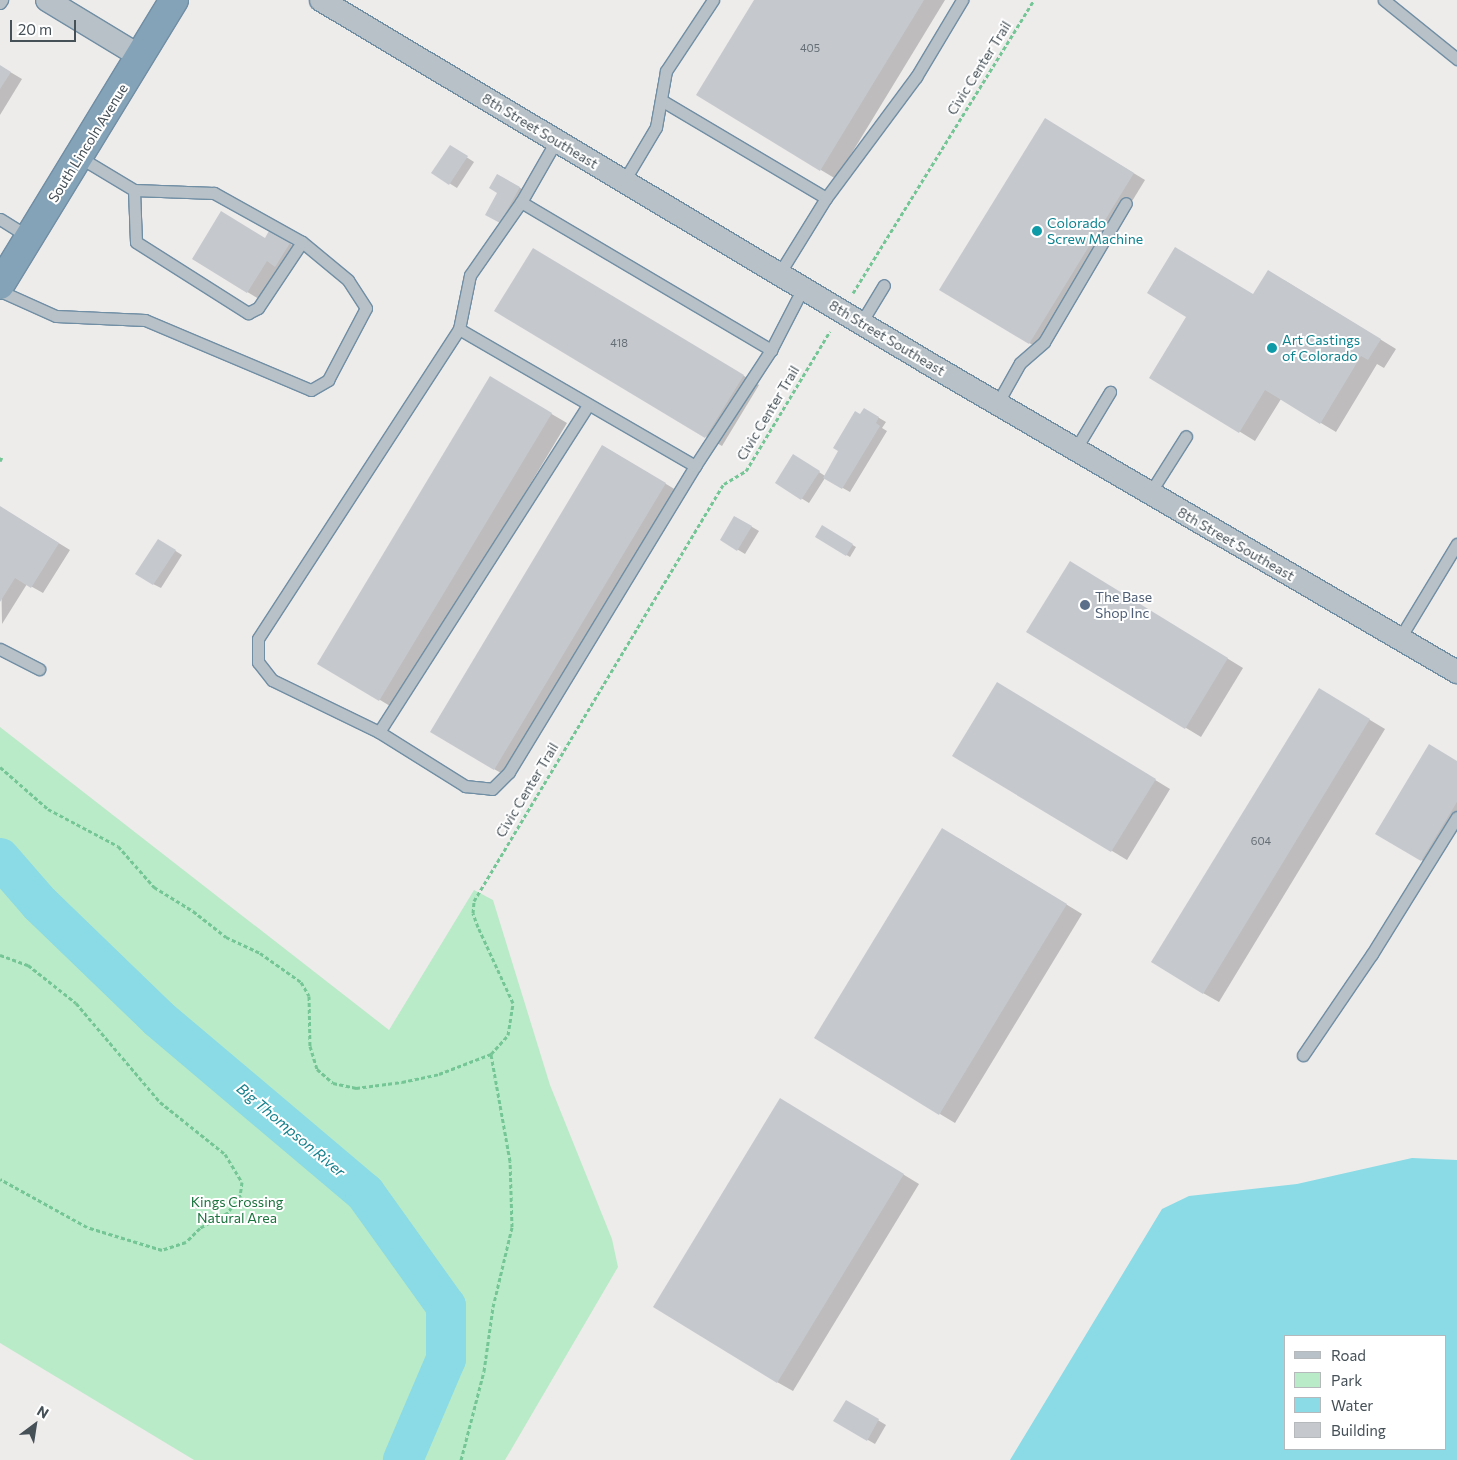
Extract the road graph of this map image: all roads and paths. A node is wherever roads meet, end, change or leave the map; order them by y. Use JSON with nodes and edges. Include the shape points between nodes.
{"nodes":[{"id":1,"x":47,"y":0,"type":"edge"},
{"id":2,"x":174,"y":0,"type":"edge"},
{"id":3,"x":321,"y":0,"type":"edge"},
{"id":4,"x":713,"y":0,"type":"edge"},
{"id":5,"x":962,"y":0,"type":"edge"},
{"id":6,"x":1034,"y":0,"type":"edge"},
{"id":7,"x":1384,"y":0,"type":"edge"},
{"id":8,"x":141,"y":57,"type":"junction"},
{"id":9,"x":1457,"y":59,"type":"edge"},
{"id":10,"x":661,"y":100,"type":"junction"},
{"id":11,"x":556,"y":141,"type":"junction"},
{"id":12,"x":79,"y":157,"type":"junction"},
{"id":13,"x":624,"y":181,"type":"junction"},
{"id":14,"x":134,"y":190,"type":"junction"},
{"id":15,"x":826,"y":198,"type":"junction"},
{"id":16,"x":521,"y":202,"type":"junction"},
{"id":17,"x":1126,"y":204,"type":"dead end"},
{"id":18,"x":0,"y":218,"type":"edge"},
{"id":19,"x":30,"y":237,"type":"junction"},
{"id":20,"x":302,"y":242,"type":"junction"},
{"id":21,"x":779,"y":274,"type":"junction"},
{"id":22,"x":0,"y":285,"type":"edge"},
{"id":23,"x":884,"y":285,"type":"dead end"},
{"id":24,"x":803,"y":288,"type":"junction"},
{"id":25,"x":0,"y":291,"type":"edge"},
{"id":26,"x":851,"y":317,"type":"junction"},
{"id":27,"x":459,"y":329,"type":"junction"},
{"id":28,"x":771,"y":350,"type":"junction"},
{"id":29,"x":1110,"y":392,"type":"dead end"},
{"id":30,"x":997,"y":404,"type":"junction"},
{"id":31,"x":588,"y":405,"type":"junction"},
{"id":32,"x":1186,"y":436,"type":"dead end"},
{"id":33,"x":1076,"y":450,"type":"junction"},
{"id":34,"x":695,"y":466,"type":"junction"},
{"id":35,"x":1150,"y":493,"type":"junction"},
{"id":36,"x":1457,"y":544,"type":"edge"},
{"id":37,"x":1400,"y":638,"type":"junction"},
{"id":38,"x":0,"y":650,"type":"edge"},
{"id":39,"x":39,"y":669,"type":"dead end"},
{"id":40,"x":1457,"y":672,"type":"edge"},
{"id":41,"x":379,"y":732,"type":"junction"},
{"id":42,"x":0,"y":767,"type":"edge"},
{"id":43,"x":1457,"y":817,"type":"edge"},
{"id":44,"x":0,"y":955,"type":"edge"},
{"id":45,"x":491,"y":1054,"type":"junction"},
{"id":46,"x":1303,"y":1055,"type":"dead end"},
{"id":47,"x":0,"y":1179,"type":"edge"},
{"id":48,"x":461,"y":1460,"type":"edge"}],
"edges":[{"from":1,"to":8,"type":"street"},
{"from":2,"to":8,"type":"highway","name":"South Lincoln Avenue"},
{"from":3,"to":11,"type":"street","name":"8th Street Southeast"},
{"from":4,"to":10,"type":"lane","via":[[666,71]]},
{"from":5,"to":15,"type":"lane","via":[[916,77]]},
{"from":6,"to":26,"type":"path","name":"Civic Center Trail"},
{"from":7,"to":9,"type":"lane"},
{"from":8,"to":12,"type":"highway","name":"South Lincoln Avenue"},
{"from":10,"to":13,"type":"lane","via":[[656,127]]},
{"from":10,"to":15,"type":"lane"},
{"from":11,"to":13,"type":"street","name":"8th Street Southeast"},
{"from":11,"to":16,"type":"lane"},
{"from":12,"to":14,"type":"lane"},
{"from":12,"to":19,"type":"highway","name":"South Lincoln Avenue"},
{"from":13,"to":21,"type":"street","name":"8th Street Southeast"},
{"from":14,"to":20,"type":"lane","via":[[214,193]]},
{"from":14,"to":20,"type":"lane","via":[[136,242],[248,314],[258,308]]},
{"from":15,"to":21,"type":"lane"},
{"from":16,"to":27,"type":"lane","via":[[470,275]]},
{"from":16,"to":28,"type":"lane"},
{"from":17,"to":30,"type":"lane","via":[[1044,342],[1020,363]]},
{"from":18,"to":19,"type":"lane"},
{"from":19,"to":22,"type":"highway","name":"South Lincoln Avenue"},
{"from":20,"to":25,"type":"lane","via":[[348,280],[366,308],[328,380],[311,390],[145,320],[56,316]]},
{"from":21,"to":24,"type":"street","name":"8th Street Southeast"},
{"from":23,"to":26,"type":"lane"},
{"from":24,"to":26,"type":"street","name":"8th Street Southeast"},
{"from":24,"to":28,"type":"lane"},
{"from":26,"to":30,"type":"street","name":"8th Street Southeast"},
{"from":26,"to":45,"type":"path","name":"Civic Center Trail","via":[[746,471],[724,484],[474,901],[472,913],[513,1003],[508,1035]]},
{"from":27,"to":31,"type":"lane"},
{"from":27,"to":41,"type":"lane","via":[[258,639],[258,662],[272,680]]},
{"from":28,"to":34,"type":"lane"},
{"from":29,"to":33,"type":"lane"},
{"from":30,"to":33,"type":"street","name":"8th Street Southeast"},
{"from":31,"to":34,"type":"lane"},
{"from":31,"to":41,"type":"lane"},
{"from":32,"to":35,"type":"lane"},
{"from":33,"to":35,"type":"street","name":"8th Street Southeast"},
{"from":34,"to":41,"type":"lane","via":[[509,772],[492,789],[465,786]]},
{"from":35,"to":37,"type":"street","name":"8th Street Southeast"},
{"from":36,"to":37,"type":"lane"},
{"from":37,"to":40,"type":"street","name":"8th Street Southeast"},
{"from":38,"to":39,"type":"lane"},
{"from":42,"to":45,"type":"path","name":"Civic Center Trail","via":[[48,809],[118,846],[154,887],[193,911],[226,937],[260,953],[301,982],[309,996],[310,1046],[317,1069],[333,1083],[356,1088],[402,1082],[440,1074]]},
{"from":43,"to":46,"type":"lane","via":[[1372,954]]},
{"from":44,"to":47,"type":"path","via":[[28,965],[76,1003],[160,1102],[225,1154],[242,1182],[240,1196],[227,1214],[200,1228],[186,1242],[162,1250],[87,1227]]},
{"from":45,"to":48,"type":"path","via":[[510,1161],[512,1227],[492,1307],[482,1380]]}]}
